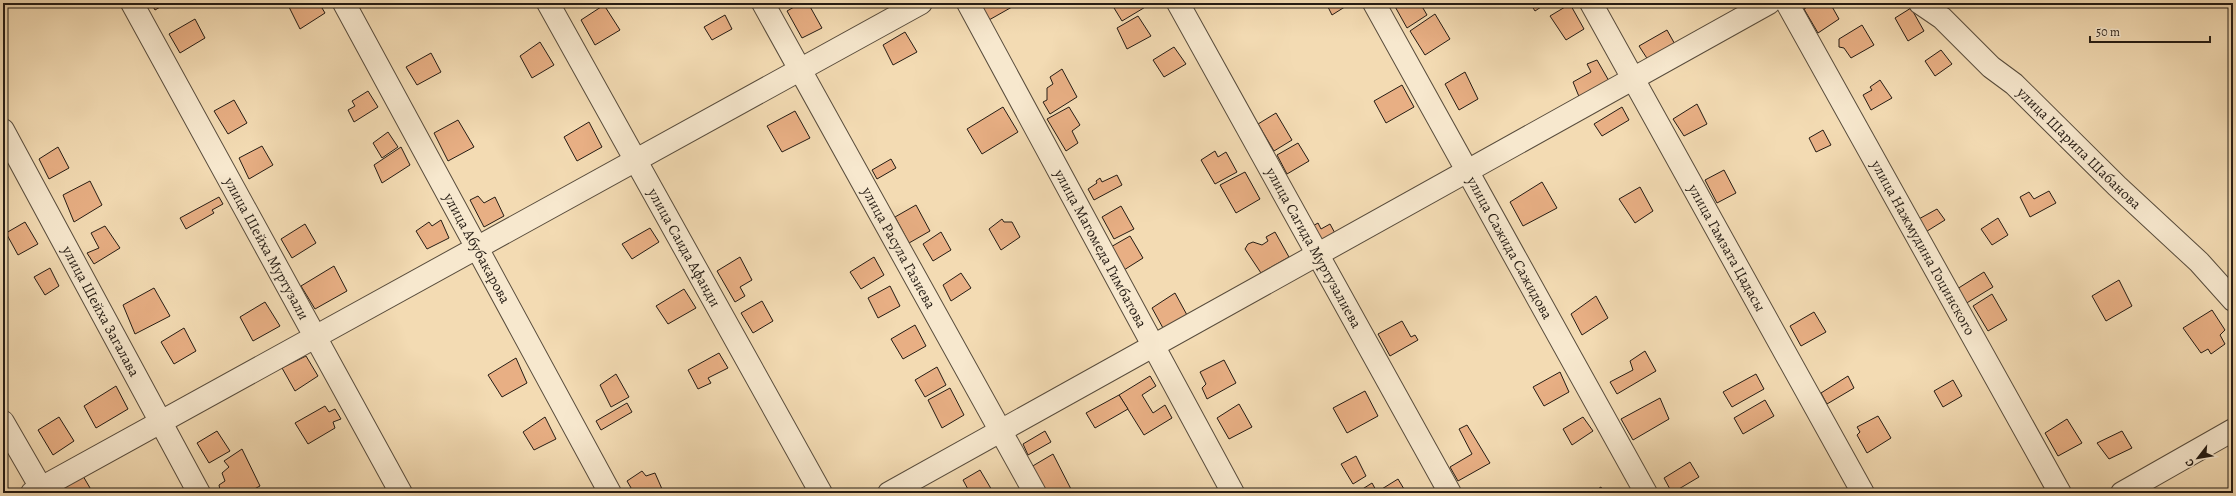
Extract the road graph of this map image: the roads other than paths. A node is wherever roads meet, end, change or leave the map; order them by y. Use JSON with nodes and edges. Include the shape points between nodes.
{"nodes":[{"id":1,"x":132,"y":3,"type":"edge"},
{"id":2,"x":344,"y":3,"type":"edge"},
{"id":3,"x":548,"y":3,"type":"edge"},
{"id":4,"x":763,"y":3,"type":"edge"},
{"id":5,"x":921,"y":3,"type":"edge"},
{"id":6,"x":968,"y":3,"type":"edge"},
{"id":7,"x":1178,"y":3,"type":"edge"},
{"id":8,"x":1374,"y":3,"type":"edge"},
{"id":9,"x":1591,"y":3,"type":"edge"},
{"id":10,"x":1769,"y":3,"type":"edge"},
{"id":11,"x":1787,"y":3,"type":"edge"},
{"id":12,"x":1920,"y":3,"type":"edge"},
{"id":13,"x":800,"y":70,"type":"junction"},
{"id":14,"x":1633,"y":78,"type":"junction"},
{"id":15,"x":3,"y":130,"type":"edge"},
{"id":16,"x":636,"y":160,"type":"junction"},
{"id":17,"x":1467,"y":171,"type":"junction"},
{"id":18,"x":477,"y":248,"type":"junction"},
{"id":19,"x":1318,"y":254,"type":"junction"},
{"id":20,"x":2233,"y":300,"type":"edge"},
{"id":21,"x":315,"y":337,"type":"junction"},
{"id":22,"x":1153,"y":346,"type":"junction"},
{"id":23,"x":3,"y":422,"type":"edge"},
{"id":24,"x":160,"y":422,"type":"junction"},
{"id":25,"x":2233,"y":430,"type":"edge"},
{"id":26,"x":1001,"y":431,"type":"junction"},
{"id":27,"x":39,"y":491,"type":"edge"},
{"id":28,"x":198,"y":493,"type":"edge"},
{"id":29,"x":401,"y":493,"type":"edge"},
{"id":30,"x":610,"y":493,"type":"edge"},
{"id":31,"x":820,"y":493,"type":"edge"},
{"id":32,"x":889,"y":493,"type":"edge"},
{"id":33,"x":1035,"y":493,"type":"edge"},
{"id":34,"x":1233,"y":493,"type":"edge"},
{"id":35,"x":1450,"y":493,"type":"edge"},
{"id":36,"x":1646,"y":493,"type":"edge"},
{"id":37,"x":1864,"y":493,"type":"edge"},
{"id":38,"x":2060,"y":493,"type":"edge"},
{"id":39,"x":2122,"y":493,"type":"edge"}],
"edges":[{"from":1,"to":21,"type":"street","name":"улица Шейха Муртузали"},
{"from":2,"to":18,"type":"street","name":"улица Абубакарова"},
{"from":3,"to":16,"type":"street","name":"улица Саида Афанди"},
{"from":4,"to":13,"type":"street","name":"улица Расула Газиева"},
{"from":5,"to":13,"type":"street"},
{"from":6,"to":22,"type":"street","name":"улица Магомеда Гимбатова"},
{"from":7,"to":19,"type":"street","name":"улица Сагида Муртузалиева"},
{"from":8,"to":17,"type":"street","name":"улица Сажида Сажидова"},
{"from":9,"to":14,"type":"street","name":"улица Гамзата Цадасы"},
{"from":10,"to":14,"type":"street"},
{"from":11,"to":38,"type":"street","name":"улица Нажмудина Гоцинского"},
{"from":12,"to":20,"type":"street","name":"улица Шарипа Шабанова","via":[[1942,18],[1992,67],[2014,84],[2117,186],[2199,262]]},
{"from":13,"to":16,"type":"street"},
{"from":13,"to":26,"type":"street","name":"улица Расула Газиева"},
{"from":14,"to":17,"type":"street"},
{"from":14,"to":37,"type":"street","name":"улица Гамзата Цадасы"},
{"from":15,"to":24,"type":"street","name":"улица Шейха Загалава"},
{"from":16,"to":18,"type":"street"},
{"from":16,"to":31,"type":"street","name":"улица Саида Афанди"},
{"from":17,"to":19,"type":"street"},
{"from":17,"to":36,"type":"street","name":"улица Сажида Сажидова"},
{"from":18,"to":21,"type":"street"},
{"from":18,"to":30,"type":"street","name":"улица Абубакарова"},
{"from":19,"to":22,"type":"street"},
{"from":19,"to":35,"type":"street","name":"улица Сагида Муртузалиева"},
{"from":21,"to":24,"type":"street"},
{"from":21,"to":29,"type":"street","name":"улица Шейха Муртузали"},
{"from":22,"to":26,"type":"street"},
{"from":22,"to":34,"type":"street","name":"улица Магомеда Гимбатова"},
{"from":23,"to":27,"type":"street"},
{"from":24,"to":27,"type":"street"},
{"from":24,"to":28,"type":"street","name":"улица Шейха Загалава"},
{"from":25,"to":39,"type":"street"},
{"from":26,"to":32,"type":"street"},
{"from":26,"to":33,"type":"street","name":"улица Расула Газиева"}]}
